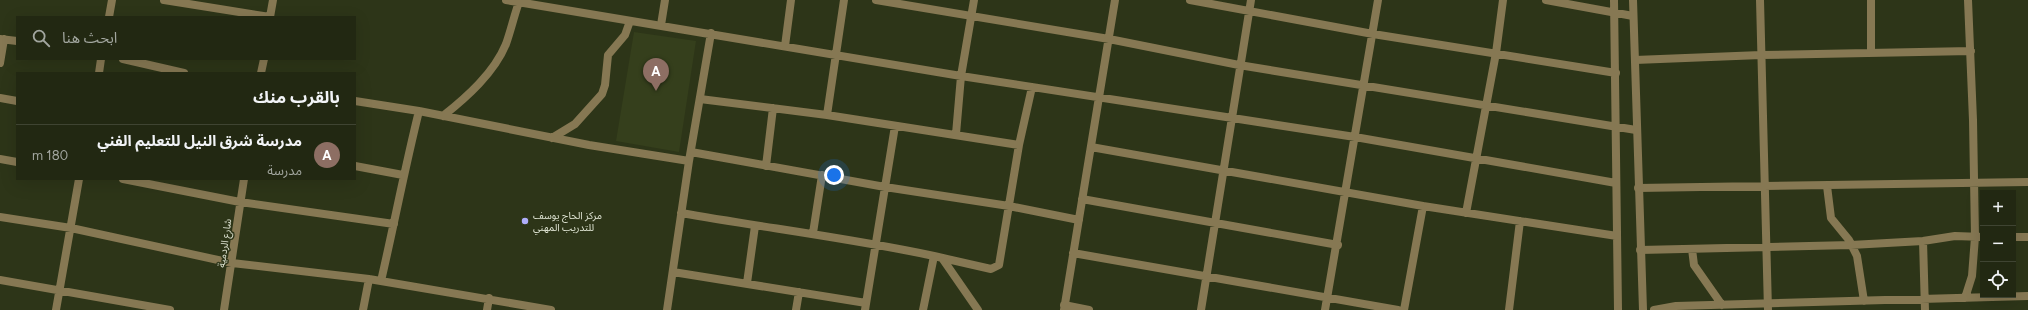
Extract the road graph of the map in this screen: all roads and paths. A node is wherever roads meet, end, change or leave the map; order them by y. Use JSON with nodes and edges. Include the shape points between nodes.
{"nodes":[{"id":1,"x":112,"y":0,"type":"edge"},
{"id":2,"x":164,"y":0,"type":"edge"},
{"id":3,"x":273,"y":0,"type":"edge"},
{"id":4,"x":506,"y":0,"type":"edge"},
{"id":5,"x":665,"y":0,"type":"edge"},
{"id":6,"x":791,"y":0,"type":"edge"},
{"id":7,"x":844,"y":0,"type":"edge"},
{"id":8,"x":876,"y":0,"type":"edge"},
{"id":9,"x":974,"y":0,"type":"edge"},
{"id":10,"x":1115,"y":0,"type":"edge"},
{"id":11,"x":1190,"y":0,"type":"edge"},
{"id":12,"x":1251,"y":0,"type":"edge"},
{"id":13,"x":1378,"y":0,"type":"edge"},
{"id":14,"x":1503,"y":0,"type":"edge"},
{"id":15,"x":1546,"y":0,"type":"edge"},
{"id":16,"x":1614,"y":0,"type":"edge"},
{"id":17,"x":1633,"y":0,"type":"edge"},
{"id":18,"x":1760,"y":0,"type":"edge"},
{"id":19,"x":1871,"y":0,"type":"edge"},
{"id":20,"x":1968,"y":0,"type":"edge"},
{"id":21,"x":519,"y":2,"type":"junction"},
{"id":22,"x":539,"y":3,"type":"edge"},
{"id":23,"x":925,"y":4,"type":"edge"},
{"id":24,"x":1249,"y":10,"type":"junction"},
{"id":25,"x":1615,"y":12,"type":"junction"},
{"id":26,"x":971,"y":15,"type":"junction"},
{"id":27,"x":109,"y":16,"type":"edge"},
{"id":28,"x":264,"y":16,"type":"edge"},
{"id":29,"x":270,"y":16,"type":"edge"},
{"id":30,"x":1633,"y":16,"type":"junction"},
{"id":31,"x":630,"y":21,"type":"junction"},
{"id":32,"x":660,"y":25,"type":"junction"},
{"id":33,"x":711,"y":33,"type":"junction"},
{"id":34,"x":1373,"y":34,"type":"junction"},
{"id":35,"x":2,"y":39,"type":"edge"},
{"id":36,"x":1109,"y":39,"type":"junction"},
{"id":37,"x":16,"y":41,"type":"edge"},
{"id":38,"x":785,"y":46,"type":"junction"},
{"id":39,"x":1971,"y":51,"type":"junction"},
{"id":40,"x":1496,"y":53,"type":"junction"},
{"id":41,"x":1871,"y":53,"type":"junction"},
{"id":42,"x":836,"y":54,"type":"junction"},
{"id":43,"x":1761,"y":55,"type":"junction"},
{"id":44,"x":102,"y":60,"type":"edge"},
{"id":45,"x":128,"y":60,"type":"edge"},
{"id":46,"x":264,"y":60,"type":"edge"},
{"id":47,"x":1635,"y":60,"type":"junction"},
{"id":48,"x":0,"y":63,"type":"edge"},
{"id":49,"x":1239,"y":65,"type":"junction"},
{"id":50,"x":99,"y":72,"type":"edge"},
{"id":51,"x":180,"y":72,"type":"edge"},
{"id":52,"x":261,"y":72,"type":"edge"},
{"id":53,"x":1616,"y":73,"type":"junction"},
{"id":54,"x":961,"y":76,"type":"junction"},
{"id":55,"x":1364,"y":86,"type":"junction"},
{"id":56,"x":1032,"y":87,"type":"junction"},
{"id":57,"x":1100,"y":96,"type":"junction"},
{"id":58,"x":0,"y":98,"type":"edge"},
{"id":59,"x":700,"y":99,"type":"junction"},
{"id":60,"x":16,"y":101,"type":"edge"},
{"id":61,"x":356,"y":101,"type":"edge"},
{"id":62,"x":1485,"y":107,"type":"junction"},
{"id":63,"x":773,"y":108,"type":"junction"},
{"id":64,"x":419,"y":111,"type":"junction"},
{"id":65,"x":827,"y":115,"type":"junction"},
{"id":66,"x":443,"y":116,"type":"junction"},
{"id":67,"x":1232,"y":118,"type":"junction"},
{"id":68,"x":895,"y":126,"type":"junction"},
{"id":69,"x":1615,"y":127,"type":"junction"},
{"id":70,"x":1636,"y":130,"type":"junction"},
{"id":71,"x":956,"y":134,"type":"junction"},
{"id":72,"x":1355,"y":137,"type":"junction"},
{"id":73,"x":552,"y":138,"type":"junction"},
{"id":74,"x":1019,"y":145,"type":"junction"},
{"id":75,"x":1091,"y":147,"type":"junction"},
{"id":76,"x":691,"y":152,"type":"junction"},
{"id":77,"x":0,"y":159,"type":"edge"},
{"id":78,"x":1475,"y":159,"type":"junction"},
{"id":79,"x":689,"y":161,"type":"junction"},
{"id":80,"x":16,"y":162,"type":"edge"},
{"id":81,"x":356,"y":166,"type":"edge"},
{"id":82,"x":766,"y":166,"type":"junction"},
{"id":83,"x":1222,"y":172,"type":"junction"},
{"id":84,"x":822,"y":175,"type":"junction"},
{"id":85,"x":403,"y":176,"type":"junction"},
{"id":86,"x":80,"y":180,"type":"edge"},
{"id":87,"x":128,"y":180,"type":"edge"},
{"id":88,"x":244,"y":180,"type":"edge"},
{"id":89,"x":2028,"y":182,"type":"edge"},
{"id":90,"x":1616,"y":183,"type":"junction"},
{"id":91,"x":1974,"y":184,"type":"junction"},
{"id":92,"x":1827,"y":186,"type":"junction"},
{"id":93,"x":885,"y":187,"type":"junction"},
{"id":94,"x":1638,"y":188,"type":"junction"},
{"id":95,"x":1764,"y":188,"type":"junction"},
{"id":96,"x":1347,"y":192,"type":"junction"},
{"id":97,"x":1082,"y":199,"type":"junction"},
{"id":98,"x":240,"y":202,"type":"junction"},
{"id":99,"x":1009,"y":206,"type":"junction"},
{"id":100,"x":1422,"y":206,"type":"junction"},
{"id":101,"x":681,"y":213,"type":"junction"},
{"id":102,"x":1466,"y":213,"type":"junction"},
{"id":103,"x":0,"y":217,"type":"edge"},
{"id":104,"x":1078,"y":220,"type":"junction"},
{"id":105,"x":1520,"y":221,"type":"junction"},
{"id":106,"x":394,"y":224,"type":"junction"},
{"id":107,"x":1214,"y":224,"type":"junction"},
{"id":108,"x":755,"y":226,"type":"junction"},
{"id":109,"x":71,"y":228,"type":"junction"},
{"id":110,"x":813,"y":233,"type":"junction"},
{"id":111,"x":1617,"y":236,"type":"junction"},
{"id":112,"x":1979,"y":237,"type":"edge"},
{"id":113,"x":2016,"y":237,"type":"edge"},
{"id":114,"x":2028,"y":237,"type":"edge"},
{"id":115,"x":1923,"y":241,"type":"junction"},
{"id":116,"x":876,"y":244,"type":"junction"},
{"id":117,"x":1338,"y":245,"type":"junction"},
{"id":118,"x":1851,"y":245,"type":"junction"},
{"id":119,"x":1766,"y":247,"type":"junction"},
{"id":120,"x":1692,"y":249,"type":"junction"},
{"id":121,"x":1640,"y":250,"type":"junction"},
{"id":122,"x":1073,"y":253,"type":"junction"},
{"id":123,"x":938,"y":257,"type":"junction"},
{"id":124,"x":232,"y":263,"type":"junction"},
{"id":125,"x":673,"y":272,"type":"junction"},
{"id":126,"x":1206,"y":278,"type":"junction"},
{"id":127,"x":369,"y":279,"type":"junction"},
{"id":128,"x":0,"y":280,"type":"edge"},
{"id":129,"x":381,"y":281,"type":"junction"},
{"id":130,"x":747,"y":283,"type":"junction"},
{"id":131,"x":60,"y":290,"type":"junction"},
{"id":132,"x":799,"y":292,"type":"junction"},
{"id":133,"x":2028,"y":296,"type":"edge"},
{"id":134,"x":1328,"y":297,"type":"junction"},
{"id":135,"x":489,"y":298,"type":"junction"},
{"id":136,"x":1965,"y":298,"type":"junction"},
{"id":137,"x":1925,"y":299,"type":"junction"},
{"id":138,"x":1864,"y":301,"type":"junction"},
{"id":139,"x":1722,"y":305,"type":"junction"},
{"id":140,"x":866,"y":306,"type":"edge"},
{"id":141,"x":1812,"y":306,"type":"edge"},
{"id":142,"x":1768,"y":307,"type":"edge"},
{"id":143,"x":1064,"y":308,"type":"edge"},
{"id":144,"x":56,"y":310,"type":"edge"},
{"id":145,"x":170,"y":310,"type":"edge"},
{"id":146,"x":224,"y":310,"type":"edge"},
{"id":147,"x":363,"y":310,"type":"edge"},
{"id":148,"x":487,"y":310,"type":"edge"},
{"id":149,"x":551,"y":310,"type":"edge"},
{"id":150,"x":667,"y":310,"type":"edge"},
{"id":151,"x":796,"y":310,"type":"edge"},
{"id":152,"x":923,"y":310,"type":"edge"},
{"id":153,"x":978,"y":310,"type":"edge"},
{"id":154,"x":1089,"y":310,"type":"edge"},
{"id":155,"x":1201,"y":310,"type":"edge"},
{"id":156,"x":1326,"y":310,"type":"edge"},
{"id":157,"x":1398,"y":310,"type":"edge"},
{"id":158,"x":1404,"y":310,"type":"edge"},
{"id":159,"x":1509,"y":310,"type":"edge"},
{"id":160,"x":1618,"y":310,"type":"edge"},
{"id":161,"x":1643,"y":310,"type":"edge"},
{"id":162,"x":1654,"y":310,"type":"edge"},
{"id":163,"x":1925,"y":310,"type":"edge"}],
"edges":[{"from":1,"to":27,"type":"street"},
{"from":2,"to":28,"type":"street"},
{"from":3,"to":29,"type":"street"},
{"from":4,"to":21,"type":"street"},
{"from":5,"to":32,"type":"street"},
{"from":6,"to":38,"type":"street"},
{"from":7,"to":42,"type":"street"},
{"from":8,"to":23,"type":"street"},
{"from":9,"to":26,"type":"street"},
{"from":10,"to":36,"type":"street"},
{"from":11,"to":24,"type":"street"},
{"from":12,"to":24,"type":"street"},
{"from":13,"to":34,"type":"street"},
{"from":14,"to":40,"type":"street"},
{"from":15,"to":25,"type":"street"},
{"from":16,"to":25,"type":"street"},
{"from":17,"to":30,"type":"street"},
{"from":18,"to":43,"type":"street"},
{"from":19,"to":41,"type":"street"},
{"from":20,"to":39,"type":"street"},
{"from":21,"to":22,"type":"street"},
{"from":21,"to":66,"type":"street","via":[[506,43],[492,67],[466,97]]},
{"from":22,"to":31,"type":"street"},
{"from":23,"to":26,"type":"street"},
{"from":24,"to":34,"type":"street"},
{"from":24,"to":49,"type":"street"},
{"from":25,"to":30,"type":"street"},
{"from":25,"to":53,"type":"street"},
{"from":26,"to":36,"type":"street"},
{"from":26,"to":54,"type":"street"},
{"from":30,"to":47,"type":"street"},
{"from":31,"to":32,"type":"street"},
{"from":31,"to":73,"type":"street","via":[[625,34],[608,56],[602,94],[575,124]]},
{"from":32,"to":33,"type":"street"},
{"from":33,"to":38,"type":"street"},
{"from":33,"to":59,"type":"street"},
{"from":34,"to":40,"type":"street"},
{"from":34,"to":55,"type":"street"},
{"from":35,"to":37,"type":"street"},
{"from":35,"to":48,"type":"street"},
{"from":36,"to":49,"type":"street"},
{"from":36,"to":57,"type":"street"},
{"from":38,"to":42,"type":"street"},
{"from":39,"to":41,"type":"street"},
{"from":39,"to":91,"type":"street"},
{"from":40,"to":53,"type":"street"},
{"from":40,"to":62,"type":"street"},
{"from":41,"to":43,"type":"street"},
{"from":42,"to":54,"type":"street"},
{"from":42,"to":65,"type":"street"},
{"from":43,"to":47,"type":"street"},
{"from":43,"to":95,"type":"street"},
{"from":44,"to":50,"type":"street"},
{"from":45,"to":51,"type":"street"},
{"from":46,"to":52,"type":"street"},
{"from":47,"to":70,"type":"street"},
{"from":49,"to":55,"type":"street"},
{"from":49,"to":67,"type":"street"},
{"from":53,"to":69,"type":"street"},
{"from":54,"to":56,"type":"street"},
{"from":54,"to":71,"type":"street"},
{"from":55,"to":62,"type":"street"},
{"from":55,"to":72,"type":"street"},
{"from":56,"to":57,"type":"street"},
{"from":56,"to":74,"type":"street"},
{"from":57,"to":67,"type":"street"},
{"from":57,"to":75,"type":"street"},
{"from":58,"to":60,"type":"street"},
{"from":59,"to":63,"type":"street"},
{"from":59,"to":76,"type":"street"},
{"from":61,"to":64,"type":"street"},
{"from":62,"to":69,"type":"street"},
{"from":62,"to":78,"type":"street"},
{"from":63,"to":65,"type":"street"},
{"from":63,"to":82,"type":"street"},
{"from":64,"to":66,"type":"street"},
{"from":64,"to":85,"type":"street"},
{"from":65,"to":68,"type":"street"},
{"from":66,"to":73,"type":"street"},
{"from":67,"to":72,"type":"street"},
{"from":67,"to":83,"type":"street"},
{"from":68,"to":71,"type":"street"},
{"from":68,"to":93,"type":"street"},
{"from":69,"to":70,"type":"street"},
{"from":69,"to":90,"type":"street"},
{"from":70,"to":94,"type":"street"},
{"from":71,"to":74,"type":"street"},
{"from":72,"to":78,"type":"street"},
{"from":72,"to":96,"type":"street"},
{"from":73,"to":79,"type":"street"},
{"from":74,"to":99,"type":"street"},
{"from":75,"to":83,"type":"street"},
{"from":75,"to":97,"type":"street"},
{"from":76,"to":79,"type":"street"},
{"from":76,"to":82,"type":"street"},
{"from":77,"to":80,"type":"street"},
{"from":78,"to":90,"type":"street"},
{"from":78,"to":102,"type":"street"},
{"from":79,"to":101,"type":"street"},
{"from":81,"to":85,"type":"street"},
{"from":82,"to":84,"type":"street"},
{"from":83,"to":96,"type":"street"},
{"from":83,"to":107,"type":"street"},
{"from":84,"to":93,"type":"street"},
{"from":84,"to":110,"type":"street"},
{"from":85,"to":106,"type":"street"},
{"from":86,"to":109,"type":"street"},
{"from":87,"to":98,"type":"street"},
{"from":88,"to":98,"type":"street","name":"شارع الردمية"},
{"from":89,"to":91,"type":"street"},
{"from":90,"to":111,"type":"street"},
{"from":91,"to":92,"type":"street"},
{"from":91,"to":112,"type":"street"},
{"from":92,"to":95,"type":"street"},
{"from":92,"to":118,"type":"street","via":[[1830,218]]},
{"from":93,"to":99,"type":"street"},
{"from":93,"to":116,"type":"street"},
{"from":94,"to":95,"type":"street"},
{"from":94,"to":121,"type":"street"},
{"from":95,"to":119,"type":"street"},
{"from":96,"to":100,"type":"street"},
{"from":96,"to":117,"type":"street"},
{"from":97,"to":104,"type":"street"},
{"from":97,"to":107,"type":"street"},
{"from":98,"to":106,"type":"street"},
{"from":98,"to":124,"type":"street","name":"شارع الردمية"},
{"from":99,"to":104,"type":"street"},
{"from":99,"to":123,"type":"street","via":[[999,265],[995,268]]},
{"from":100,"to":102,"type":"street"},
{"from":100,"to":158,"type":"street"},
{"from":101,"to":108,"type":"street"},
{"from":101,"to":125,"type":"street"},
{"from":102,"to":105,"type":"street"},
{"from":103,"to":109,"type":"street"},
{"from":104,"to":122,"type":"street"},
{"from":105,"to":111,"type":"street"},
{"from":105,"to":159,"type":"street"},
{"from":106,"to":129,"type":"street"},
{"from":107,"to":117,"type":"street"},
{"from":107,"to":126,"type":"street"},
{"from":108,"to":110,"type":"street"},
{"from":108,"to":130,"type":"street"},
{"from":109,"to":124,"type":"street"},
{"from":109,"to":131,"type":"street"},
{"from":110,"to":116,"type":"street"},
{"from":111,"to":160,"type":"street"},
{"from":112,"to":115,"type":"street","via":[[1955,236]]},
{"from":112,"to":136,"type":"street"},
{"from":113,"to":114,"type":"street"},
{"from":115,"to":118,"type":"street"},
{"from":115,"to":137,"type":"street"},
{"from":116,"to":123,"type":"street"},
{"from":116,"to":140,"type":"street"},
{"from":117,"to":134,"type":"street"},
{"from":118,"to":119,"type":"street"},
{"from":118,"to":138,"type":"street","via":[[1860,268]]},
{"from":119,"to":120,"type":"street"},
{"from":119,"to":142,"type":"street"},
{"from":120,"to":121,"type":"street"},
{"from":120,"to":139,"type":"street","via":[[1694,266]]},
{"from":121,"to":161,"type":"street"},
{"from":122,"to":126,"type":"street"},
{"from":122,"to":143,"type":"street"},
{"from":123,"to":152,"type":"street"},
{"from":123,"to":153,"type":"street"},
{"from":124,"to":127,"type":"street"},
{"from":124,"to":146,"type":"street","name":"شارع الردمية"},
{"from":125,"to":130,"type":"street"},
{"from":125,"to":150,"type":"street"},
{"from":126,"to":134,"type":"street"},
{"from":126,"to":155,"type":"street"},
{"from":127,"to":129,"type":"street"},
{"from":127,"to":147,"type":"street"},
{"from":128,"to":131,"type":"street"},
{"from":129,"to":135,"type":"street"},
{"from":130,"to":132,"type":"street"},
{"from":131,"to":144,"type":"street"},
{"from":131,"to":145,"type":"street"},
{"from":132,"to":140,"type":"street"},
{"from":132,"to":151,"type":"street"},
{"from":133,"to":136,"type":"street"},
{"from":134,"to":156,"type":"street"},
{"from":134,"to":157,"type":"street"},
{"from":135,"to":148,"type":"street"},
{"from":135,"to":149,"type":"street"},
{"from":136,"to":137,"type":"street"},
{"from":137,"to":138,"type":"street"},
{"from":137,"to":163,"type":"street"},
{"from":138,"to":141,"type":"street"},
{"from":139,"to":142,"type":"street"},
{"from":139,"to":162,"type":"street","via":[[1676,306]]},
{"from":141,"to":142,"type":"street"},
{"from":143,"to":154,"type":"street"}]}
